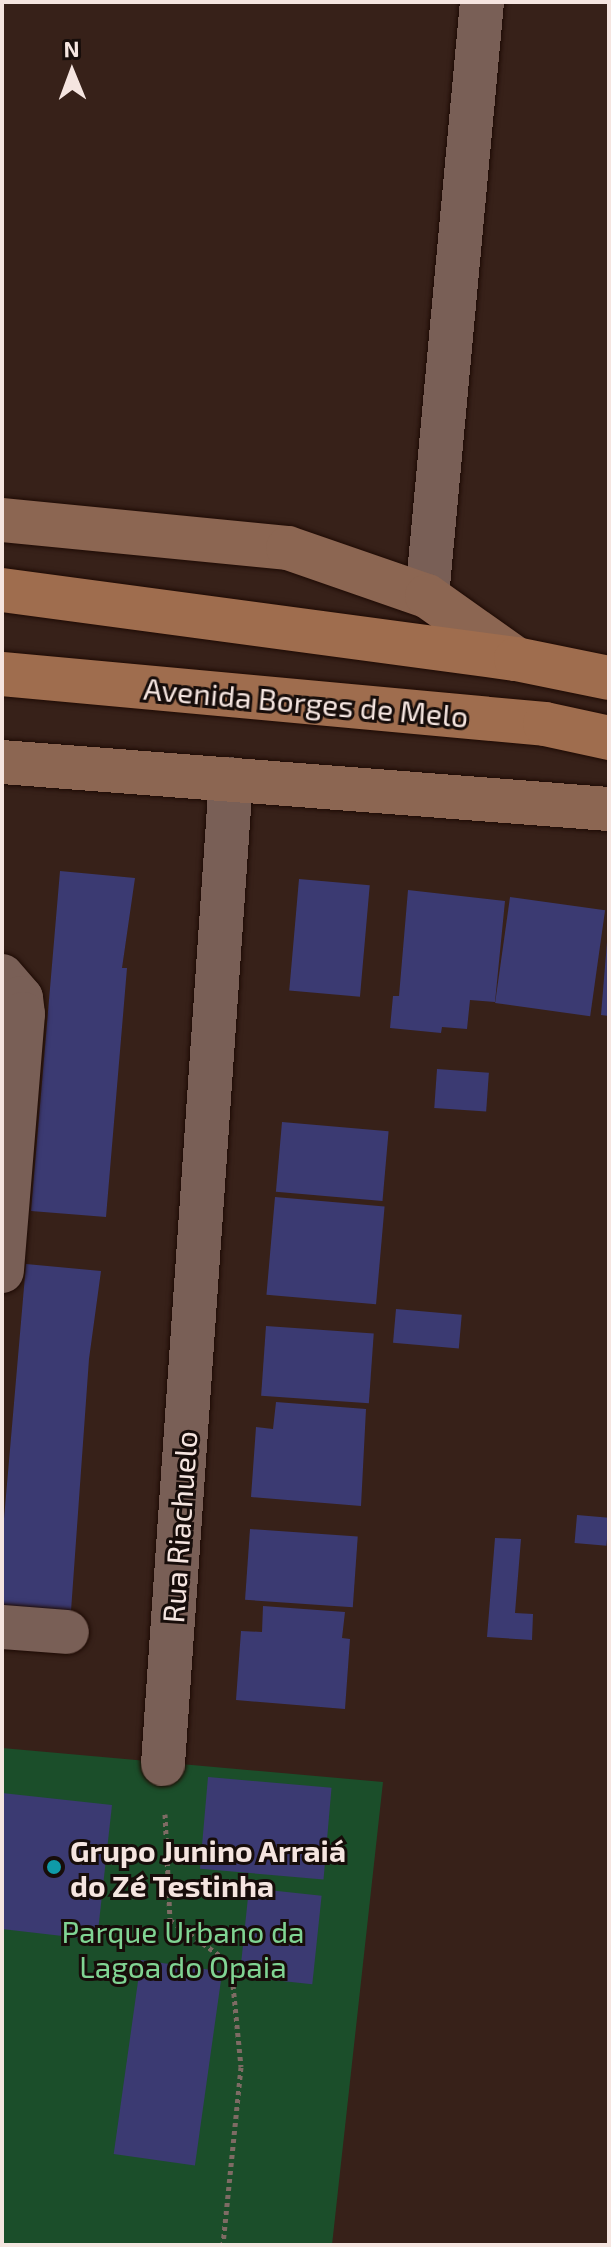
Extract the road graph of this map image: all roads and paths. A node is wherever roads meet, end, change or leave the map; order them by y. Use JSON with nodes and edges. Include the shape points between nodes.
{"nodes":[{"id":1,"x":482,"y":2,"type":"edge"},
{"id":2,"x":2,"y":520,"type":"edge"},
{"id":3,"x":2,"y":590,"type":"edge"},
{"id":4,"x":427,"y":596,"type":"junction"},
{"id":5,"x":516,"y":659,"type":"junction"},
{"id":6,"x":2,"y":674,"type":"edge"},
{"id":7,"x":609,"y":678,"type":"edge"},
{"id":8,"x":609,"y":738,"type":"edge"},
{"id":9,"x":2,"y":762,"type":"edge"},
{"id":10,"x":231,"y":779,"type":"junction"},
{"id":11,"x":609,"y":809,"type":"edge"},
{"id":12,"x":2,"y":976,"type":"edge"},
{"id":13,"x":2,"y":1271,"type":"edge"},
{"id":14,"x":2,"y":1627,"type":"edge"},
{"id":15,"x":67,"y":1632,"type":"dead end"},
{"id":16,"x":163,"y":1764,"type":"joint"},
{"id":17,"x":223,"y":2245,"type":"edge"}],
"edges":[{"from":1,"to":4,"type":"street"},
{"from":2,"to":4,"type":"street","via":[[288,548]]},
{"from":3,"to":5,"type":"main road"},
{"from":4,"to":5,"type":"street"},
{"from":5,"to":7,"type":"main road"},
{"from":6,"to":8,"type":"main road","name":"Avenida Borges de Melo","via":[[545,724]]},
{"from":9,"to":10,"type":"street"},
{"from":10,"to":11,"type":"street"},
{"from":10,"to":16,"type":"street","name":"Rua Riachuelo"},
{"from":12,"to":13,"type":"street","via":[[21,998],[23,1014]]},
{"from":14,"to":15,"type":"street"},
{"from":16,"to":17,"type":"path","via":[[170,1920],[226,1960],[233,1985],[241,2067]]}]}
